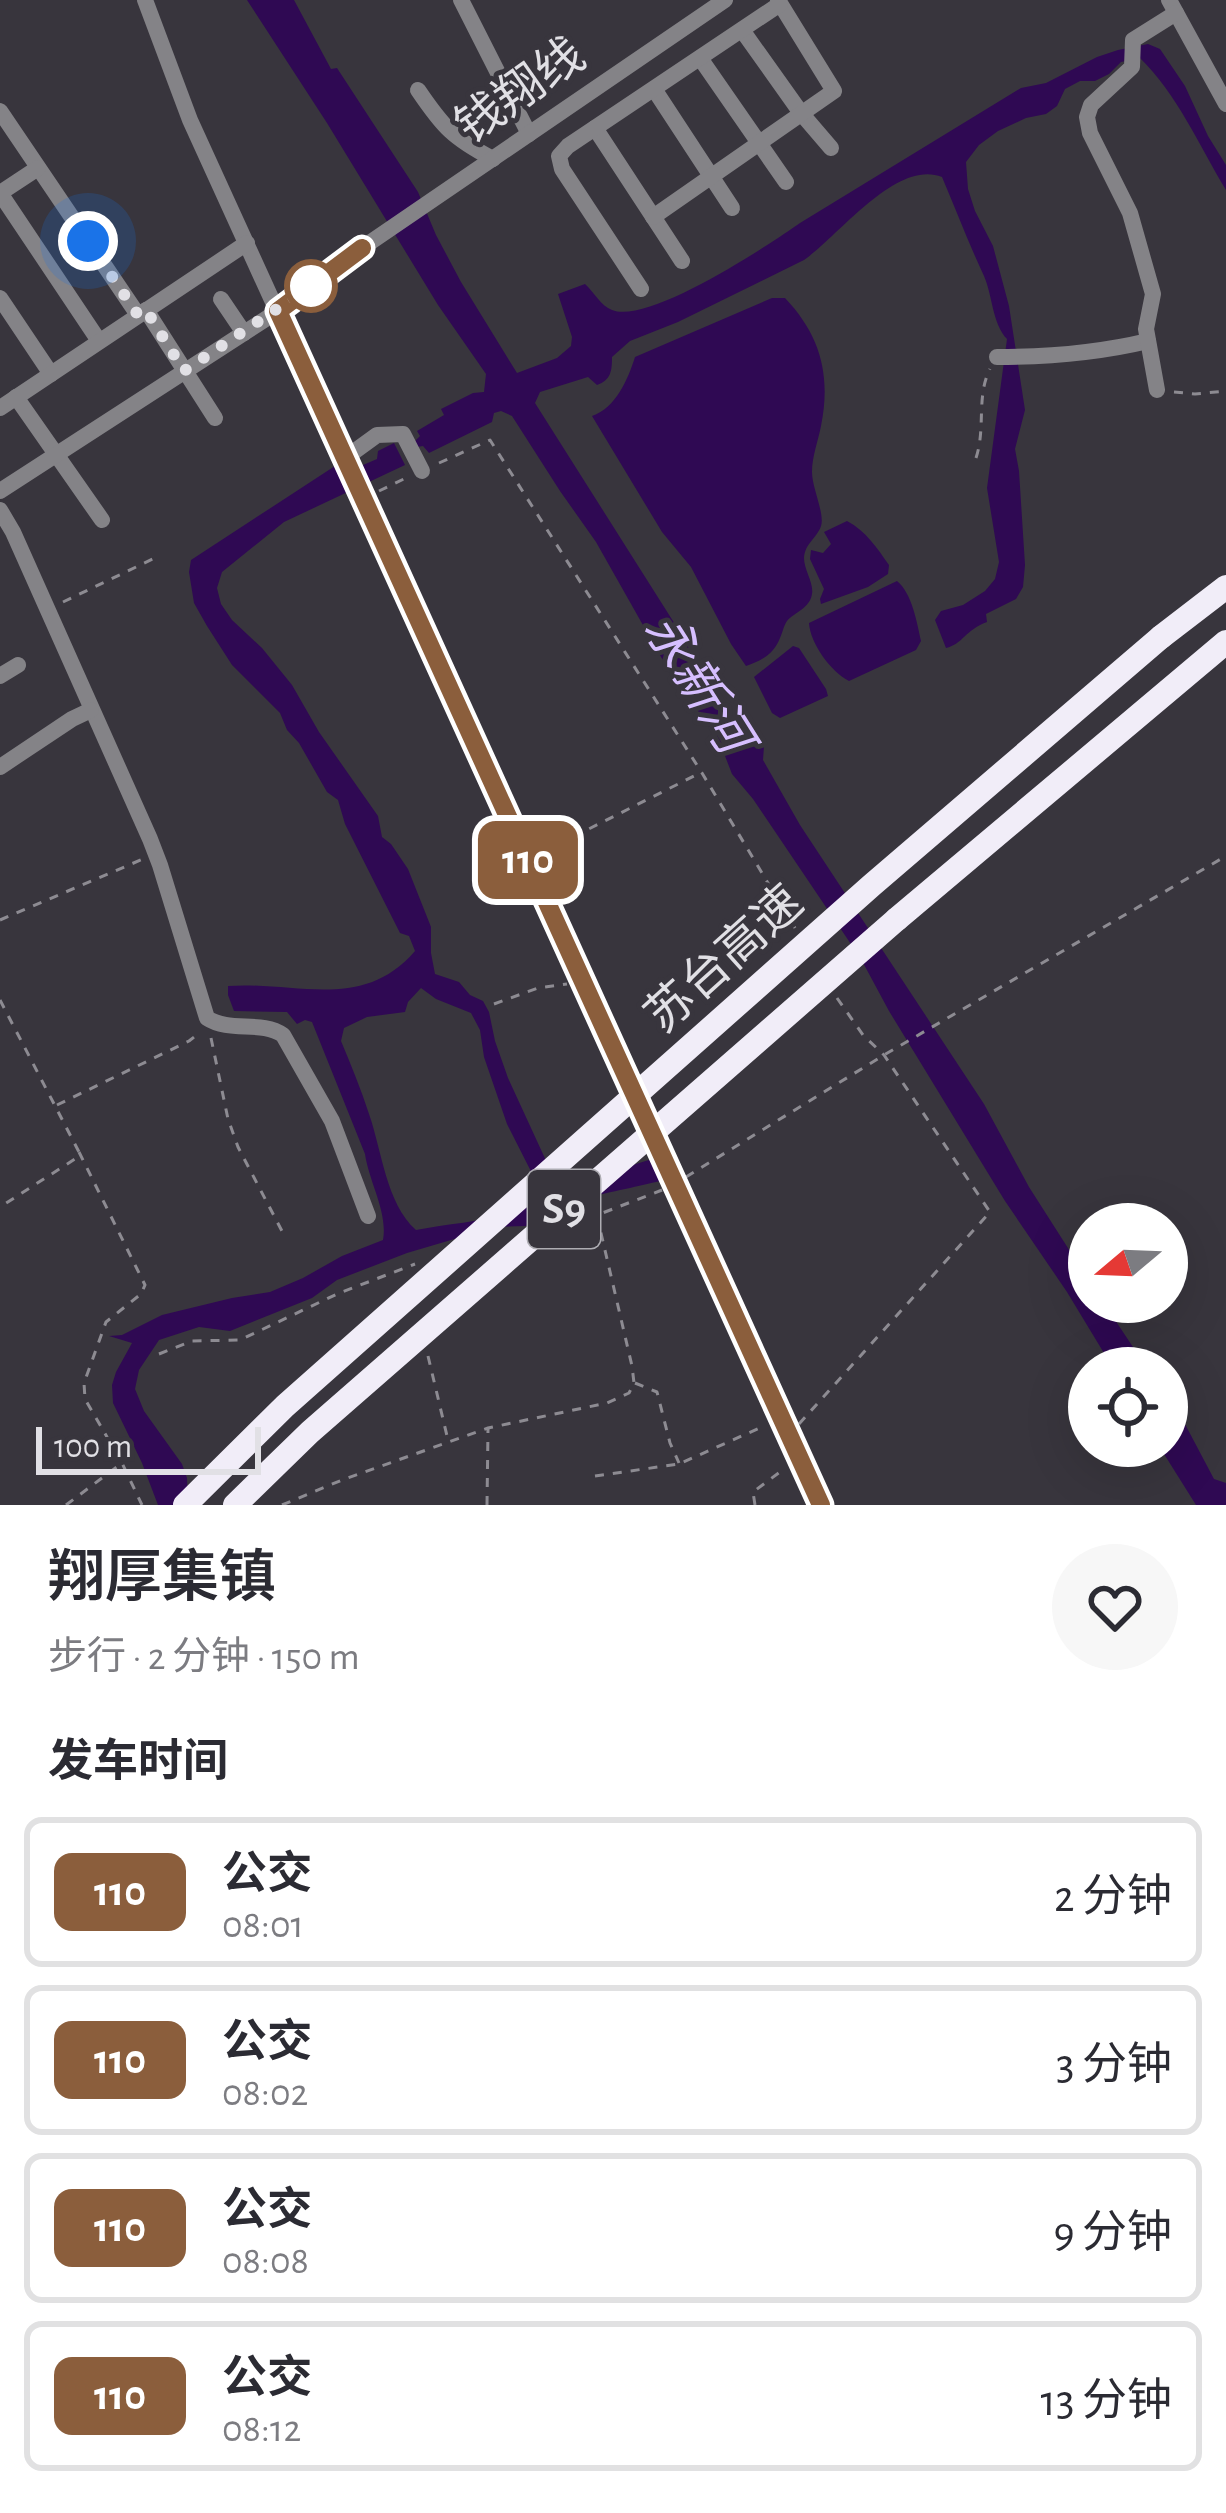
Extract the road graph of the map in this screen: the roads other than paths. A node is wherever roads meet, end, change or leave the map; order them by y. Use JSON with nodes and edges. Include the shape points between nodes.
{"nodes":[{"id":1,"x":146,"y":0,"type":"edge"},
{"id":2,"x":461,"y":0,"type":"edge"},
{"id":3,"x":725,"y":0,"type":"edge"},
{"id":4,"x":779,"y":2,"type":"edge"},
{"id":5,"x":1173,"y":6,"type":"edge"},
{"id":6,"x":742,"y":30,"type":"junction"},
{"id":7,"x":700,"y":58,"type":"junction"},
{"id":8,"x":654,"y":89,"type":"junction"},
{"id":9,"x":418,"y":90,"type":"dead end"},
{"id":10,"x":1226,"y":104,"type":"edge"},
{"id":11,"x":0,"y":111,"type":"edge"},
{"id":12,"x":801,"y":113,"type":"junction"},
{"id":13,"x":595,"y":128,"type":"junction"},
{"id":14,"x":529,"y":134,"type":"junction"},
{"id":15,"x":759,"y":143,"type":"junction"},
{"id":16,"x":831,"y":148,"type":"dead end"},
{"id":17,"x":493,"y":159,"type":"junction"},
{"id":18,"x":38,"y":167,"type":"junction"},
{"id":19,"x":711,"y":176,"type":"junction"},
{"id":20,"x":786,"y":182,"type":"dead end"},
{"id":21,"x":0,"y":193,"type":"edge"},
{"id":22,"x":732,"y":208,"type":"dead end"},
{"id":23,"x":653,"y":217,"type":"junction"},
{"id":24,"x":248,"y":243,"type":"junction"},
{"id":25,"x":682,"y":261,"type":"dead end"},
{"id":26,"x":641,"y":289,"type":"dead end"},
{"id":27,"x":0,"y":298,"type":"edge"},
{"id":28,"x":221,"y":298,"type":"dead end"},
{"id":29,"x":278,"y":311,"type":"junction"},
{"id":30,"x":142,"y":312,"type":"junction"},
{"id":31,"x":244,"y":333,"type":"junction"},
{"id":32,"x":99,"y":341,"type":"junction"},
{"id":33,"x":1148,"y":341,"type":"junction"},
{"id":34,"x":997,"y":357,"type":"road end"},
{"id":35,"x":184,"y":371,"type":"junction"},
{"id":36,"x":50,"y":374,"type":"junction"},
{"id":37,"x":1157,"y":390,"type":"road end"},
{"id":38,"x":4,"y":404,"type":"edge"},
{"id":39,"x":215,"y":418,"type":"dead end"},
{"id":40,"x":56,"y":454,"type":"junction"},
{"id":41,"x":344,"y":459,"type":"junction"},
{"id":42,"x":420,"y":465,"type":"road end"},
{"id":43,"x":0,"y":491,"type":"edge"},
{"id":44,"x":0,"y":510,"type":"edge"},
{"id":45,"x":102,"y":520,"type":"dead end"},
{"id":46,"x":1226,"y":587,"type":"edge"},
{"id":47,"x":1226,"y":642,"type":"edge"},
{"id":48,"x":18,"y":665,"type":"dead end"},
{"id":49,"x":0,"y":676,"type":"edge"},
{"id":50,"x":91,"y":710,"type":"junction"},
{"id":51,"x":2,"y":762,"type":"edge"},
{"id":52,"x":368,"y":1216,"type":"dead end"},
{"id":53,"x":185,"y":1505,"type":"edge"},
{"id":54,"x":236,"y":1505,"type":"edge"},
{"id":55,"x":821,"y":1505,"type":"edge"}],
"edges":[{"from":1,"to":24,"type":"street"},
{"from":2,"to":14,"type":"street"},
{"from":3,"to":14,"type":"street","name":"钱翔线"},
{"from":4,"to":6,"type":"street"},
{"from":4,"to":12,"type":"street","via":[[834,91]]},
{"from":5,"to":10,"type":"street"},
{"from":5,"to":33,"type":"street","via":[[1133,40],[1132,67],[1087,117],[1130,213],[1153,294]]},
{"from":6,"to":7,"type":"street"},
{"from":6,"to":12,"type":"street"},
{"from":7,"to":8,"type":"street"},
{"from":7,"to":15,"type":"street"},
{"from":8,"to":13,"type":"street"},
{"from":8,"to":19,"type":"street"},
{"from":9,"to":17,"type":"street","via":[[445,129]]},
{"from":11,"to":18,"type":"street"},
{"from":12,"to":15,"type":"street"},
{"from":12,"to":16,"type":"street"},
{"from":13,"to":23,"type":"street"},
{"from":13,"to":26,"type":"street","via":[[559,156],[562,169]]},
{"from":14,"to":17,"type":"street","name":"钱翔线"},
{"from":15,"to":19,"type":"street"},
{"from":15,"to":20,"type":"street"},
{"from":17,"to":29,"type":"street","name":"钱翔线"},
{"from":18,"to":21,"type":"street"},
{"from":18,"to":30,"type":"street"},
{"from":19,"to":22,"type":"street"},
{"from":19,"to":23,"type":"street"},
{"from":21,"to":32,"type":"street"},
{"from":23,"to":25,"type":"street"},
{"from":24,"to":29,"type":"street"},
{"from":24,"to":30,"type":"street"},
{"from":27,"to":36,"type":"street"},
{"from":28,"to":31,"type":"street"},
{"from":29,"to":31,"type":"street","name":"钱翔线"},
{"from":29,"to":41,"type":"street"},
{"from":30,"to":32,"type":"street"},
{"from":30,"to":35,"type":"street"},
{"from":31,"to":35,"type":"street","name":"钱翔线"},
{"from":32,"to":36,"type":"street"},
{"from":33,"to":34,"type":"street"},
{"from":33,"to":37,"type":"street"},
{"from":35,"to":39,"type":"street"},
{"from":35,"to":40,"type":"street","name":"钱翔线"},
{"from":36,"to":38,"type":"street"},
{"from":38,"to":40,"type":"street"},
{"from":40,"to":43,"type":"street","name":"钱翔线"},
{"from":40,"to":45,"type":"street"},
{"from":41,"to":42,"type":"street","via":[[376,435],[403,434]]},
{"from":41,"to":55,"type":"street"},
{"from":44,"to":50,"type":"street"},
{"from":46,"to":53,"type":"highway","name":"苏台高速","number":"S9","bridge":true,"via":[[854,901]]},
{"from":47,"to":54,"type":"highway","name":"苏台高速","number":"S9","bridge":true,"via":[[825,981]]},
{"from":48,"to":49,"type":"street"},
{"from":50,"to":51,"type":"street"},
{"from":50,"to":52,"type":"street","via":[[155,852],[207,1018],[283,1035],[332,1121]]}]}
